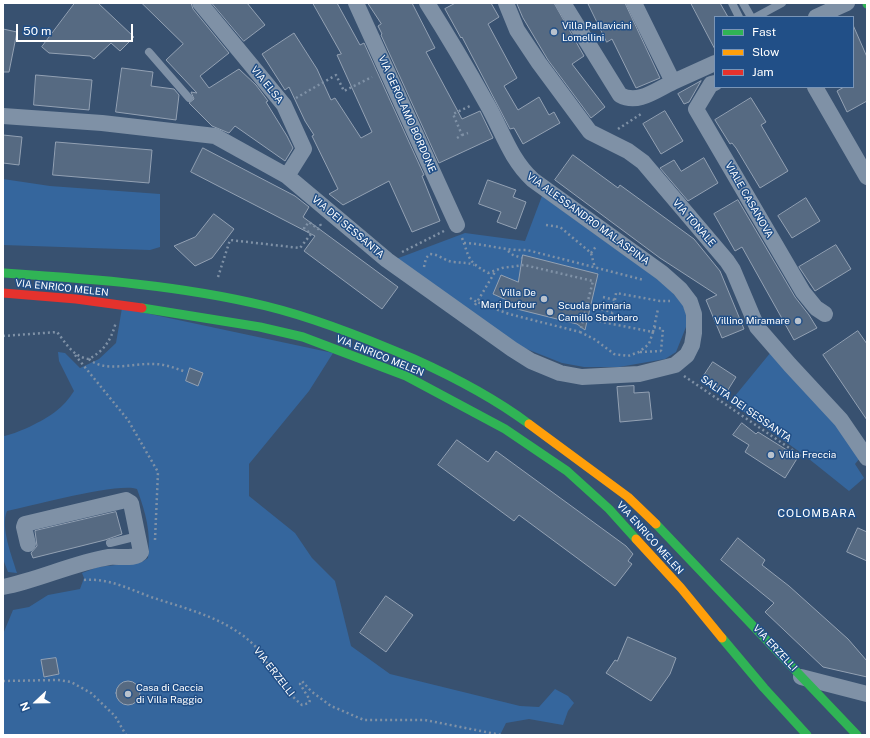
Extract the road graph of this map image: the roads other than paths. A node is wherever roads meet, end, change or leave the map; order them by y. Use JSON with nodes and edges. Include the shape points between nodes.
{"nodes":[{"id":1,"x":200,"y":3,"type":"edge"},
{"id":2,"x":356,"y":3,"type":"edge"},
{"id":3,"x":427,"y":3,"type":"edge"},
{"id":4,"x":506,"y":3,"type":"edge"},
{"id":5,"x":563,"y":3,"type":"edge"},
{"id":6,"x":634,"y":3,"type":"edge"},
{"id":7,"x":732,"y":3,"type":"edge"},
{"id":8,"x":743,"y":3,"type":"edge"},
{"id":9,"x":782,"y":3,"type":"edge"},
{"id":10,"x":847,"y":3,"type":"edge"},
{"id":11,"x":738,"y":16,"type":"edge"},
{"id":12,"x":750,"y":16,"type":"edge"},
{"id":13,"x":758,"y":16,"type":"edge"},
{"id":14,"x":818,"y":16,"type":"edge"},
{"id":15,"x":149,"y":52,"type":"dead end"},
{"id":16,"x":714,"y":63,"type":"edge"},
{"id":17,"x":673,"y":82,"type":"junction"},
{"id":18,"x":714,"y":83,"type":"edge"},
{"id":19,"x":816,"y":88,"type":"edge"},
{"id":20,"x":189,"y":98,"type":"dead end"},
{"id":21,"x":3,"y":116,"type":"edge"},
{"id":22,"x":287,"y":176,"type":"junction"},
{"id":23,"x":867,"y":177,"type":"edge"},
{"id":24,"x":457,"y":225,"type":"road end"},
{"id":25,"x":3,"y":273,"type":"edge"},
{"id":26,"x":3,"y":293,"type":"edge"},
{"id":27,"x":825,"y":314,"type":"dead end"},
{"id":28,"x":679,"y":370,"type":"joint"},
{"id":29,"x":551,"y":440,"type":"junction"},
{"id":30,"x":867,"y":458,"type":"edge"},
{"id":31,"x":138,"y":536,"type":"junction"},
{"id":32,"x":110,"y":543,"type":"dead end"},
{"id":33,"x":28,"y":544,"type":"dead end"},
{"id":34,"x":3,"y":587,"type":"edge"},
{"id":35,"x":751,"y":622,"type":"dead end"},
{"id":36,"x":867,"y":694,"type":"edge"},
{"id":37,"x":795,"y":724,"type":"junction"},
{"id":38,"x":802,"y":735,"type":"edge"},
{"id":39,"x":807,"y":735,"type":"edge"},
{"id":40,"x":813,"y":735,"type":"edge"},
{"id":41,"x":857,"y":735,"type":"edge"}],
"edges":[{"from":1,"to":22,"type":"street","name":"VIA ELSA","via":[[284,105],[304,149]]},
{"from":2,"to":24,"type":"street","name":"VIA GEROLAMO BORDONE"},
{"from":3,"to":28,"type":"street","name":"VIA ALESSANDRO MALASPINA","via":[[488,104],[512,155],[522,170],[662,273],[690,302],[694,314],[694,333],[692,345]]},
{"from":4,"to":30,"type":"street","name":"VIA TONALE","via":[[518,30],[539,63],[590,132],[628,151],[643,162],[727,261],[757,327],[841,420]]},
{"from":5,"to":17,"type":"street","via":[[620,94],[627,99],[639,98]]},
{"from":6,"to":17,"type":"street"},
{"from":7,"to":11,"type":"lane"},
{"from":8,"to":12,"type":"lane"},
{"from":9,"to":13,"type":"lane"},
{"from":10,"to":14,"type":"street"},
{"from":15,"to":20,"type":"lane"},
{"from":16,"to":17,"type":"street"},
{"from":18,"to":27,"type":"street","name":"VIALE CASANOVA","via":[[711,84],[696,109],[803,292],[816,308]]},
{"from":19,"to":23,"type":"street"},
{"from":21,"to":22,"type":"street","name":"VIA DEI SESSANTA","via":[[102,123],[215,136]]},
{"from":22,"to":28,"type":"street","name":"VIA DEI SESSANTA","via":[[387,260],[531,361],[560,373],[582,376]]},
{"from":25,"to":29,"type":"highway","name":"VIA ENRICO MELEN","via":[[191,291],[266,306],[366,338],[435,369],[497,402]]},
{"from":26,"to":37,"type":"highway","name":"VIA ENRICO MELEN","via":[[76,299],[260,327],[303,337],[406,376],[505,429],[567,471],[609,509],[681,588]]},
{"from":29,"to":40,"type":"highway","via":[[622,516],[767,686]]},
{"from":29,"to":41,"type":"highway","via":[[628,497],[654,522]]},
{"from":31,"to":32,"type":"lane"},
{"from":31,"to":33,"type":"street","via":[[131,503],[126,500],[25,524]]},
{"from":31,"to":34,"type":"street","via":[[141,552],[138,555],[92,561],[39,579]]},
{"from":35,"to":36,"type":"street","name":"VIA ERZELLI","via":[[802,678]]},
{"from":37,"to":38,"type":"highway"},
{"from":37,"to":39,"type":"highway"}]}
